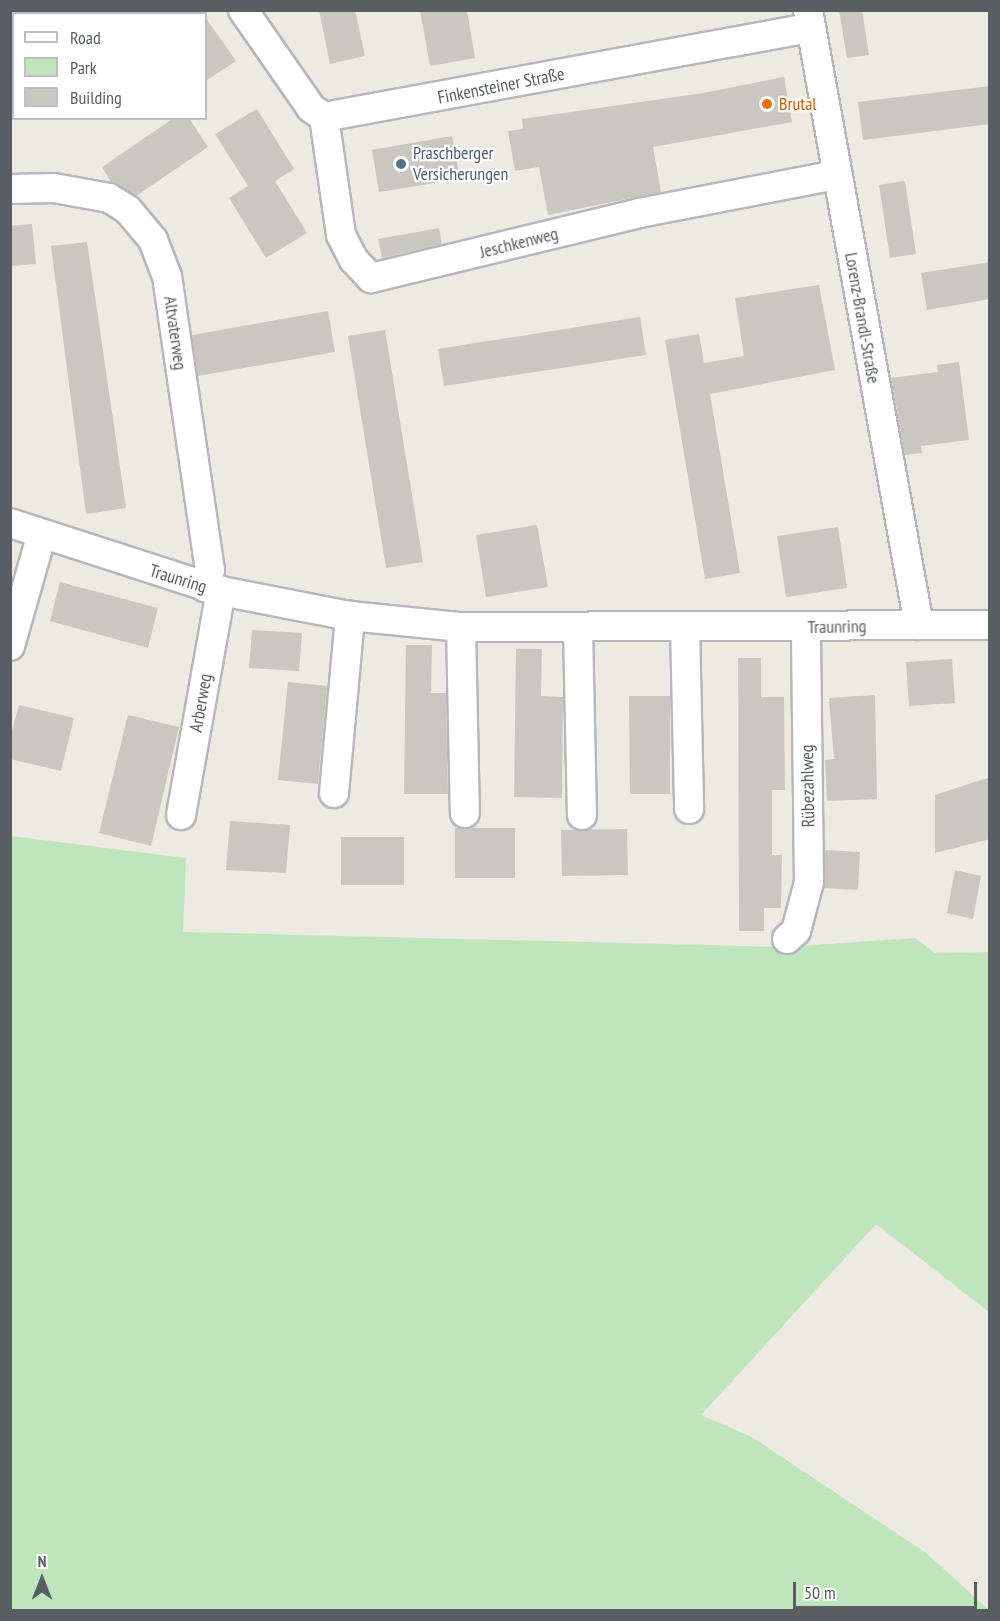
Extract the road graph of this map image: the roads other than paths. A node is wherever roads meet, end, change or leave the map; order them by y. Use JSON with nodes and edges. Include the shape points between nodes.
{"nodes":[{"id":1,"x":243,"y":10,"type":"edge"},
{"id":2,"x":810,"y":19,"type":"edge"},
{"id":3,"x":324,"y":117,"type":"junction"},
{"id":4,"x":836,"y":175,"type":"junction"},
{"id":5,"x":10,"y":189,"type":"edge"},
{"id":6,"x":10,"y":523,"type":"edge"},
{"id":7,"x":42,"y":534,"type":"junction"},
{"id":8,"x":213,"y":589,"type":"junction"},
{"id":9,"x":350,"y":616,"type":"junction"},
{"id":10,"x":990,"y":625,"type":"edge"},
{"id":11,"x":919,"y":626,"type":"junction"},
{"id":12,"x":461,"y":627,"type":"junction"},
{"id":13,"x":578,"y":627,"type":"junction"},
{"id":14,"x":685,"y":627,"type":"junction"},
{"id":15,"x":806,"y":627,"type":"junction"},
{"id":16,"x":10,"y":646,"type":"edge"},
{"id":17,"x":334,"y":793,"type":"dead end"},
{"id":18,"x":689,"y":809,"type":"dead end"},
{"id":19,"x":465,"y":813,"type":"dead end"},
{"id":20,"x":181,"y":815,"type":"dead end"},
{"id":21,"x":582,"y":815,"type":"dead end"},
{"id":22,"x":787,"y":939,"type":"dead end"}],
"edges":[{"from":1,"to":3,"type":"street","via":[[311,108]]},
{"from":2,"to":3,"type":"street","name":"Finkensteiner Straße"},
{"from":2,"to":4,"type":"street","name":"Lorenz-Brandl-Straße"},
{"from":3,"to":4,"type":"street","name":"Jeschkenweg","via":[[340,235],[354,260],[371,278],[639,213]]},
{"from":4,"to":11,"type":"street","name":"Lorenz-Brandl-Straße"},
{"from":5,"to":8,"type":"street","name":"Altvaterweg","via":[[54,188],[109,198],[128,210],[153,240],[168,286]]},
{"from":6,"to":7,"type":"street","name":"Traunring"},
{"from":7,"to":8,"type":"street","name":"Traunring"},
{"from":7,"to":16,"type":"street"},
{"from":8,"to":9,"type":"street","name":"Traunring"},
{"from":8,"to":20,"type":"street","name":"Arberweg"},
{"from":9,"to":12,"type":"street","name":"Traunring"},
{"from":9,"to":17,"type":"street"},
{"from":10,"to":11,"type":"street","name":"Traunring"},
{"from":11,"to":15,"type":"street","name":"Traunring"},
{"from":12,"to":13,"type":"street","name":"Traunring"},
{"from":12,"to":19,"type":"street"},
{"from":13,"to":14,"type":"street","name":"Traunring"},
{"from":13,"to":21,"type":"street"},
{"from":14,"to":15,"type":"street","name":"Traunring"},
{"from":14,"to":18,"type":"street"},
{"from":15,"to":22,"type":"street","name":"Rübezahlweg","via":[[809,882],[796,931]]}]}
